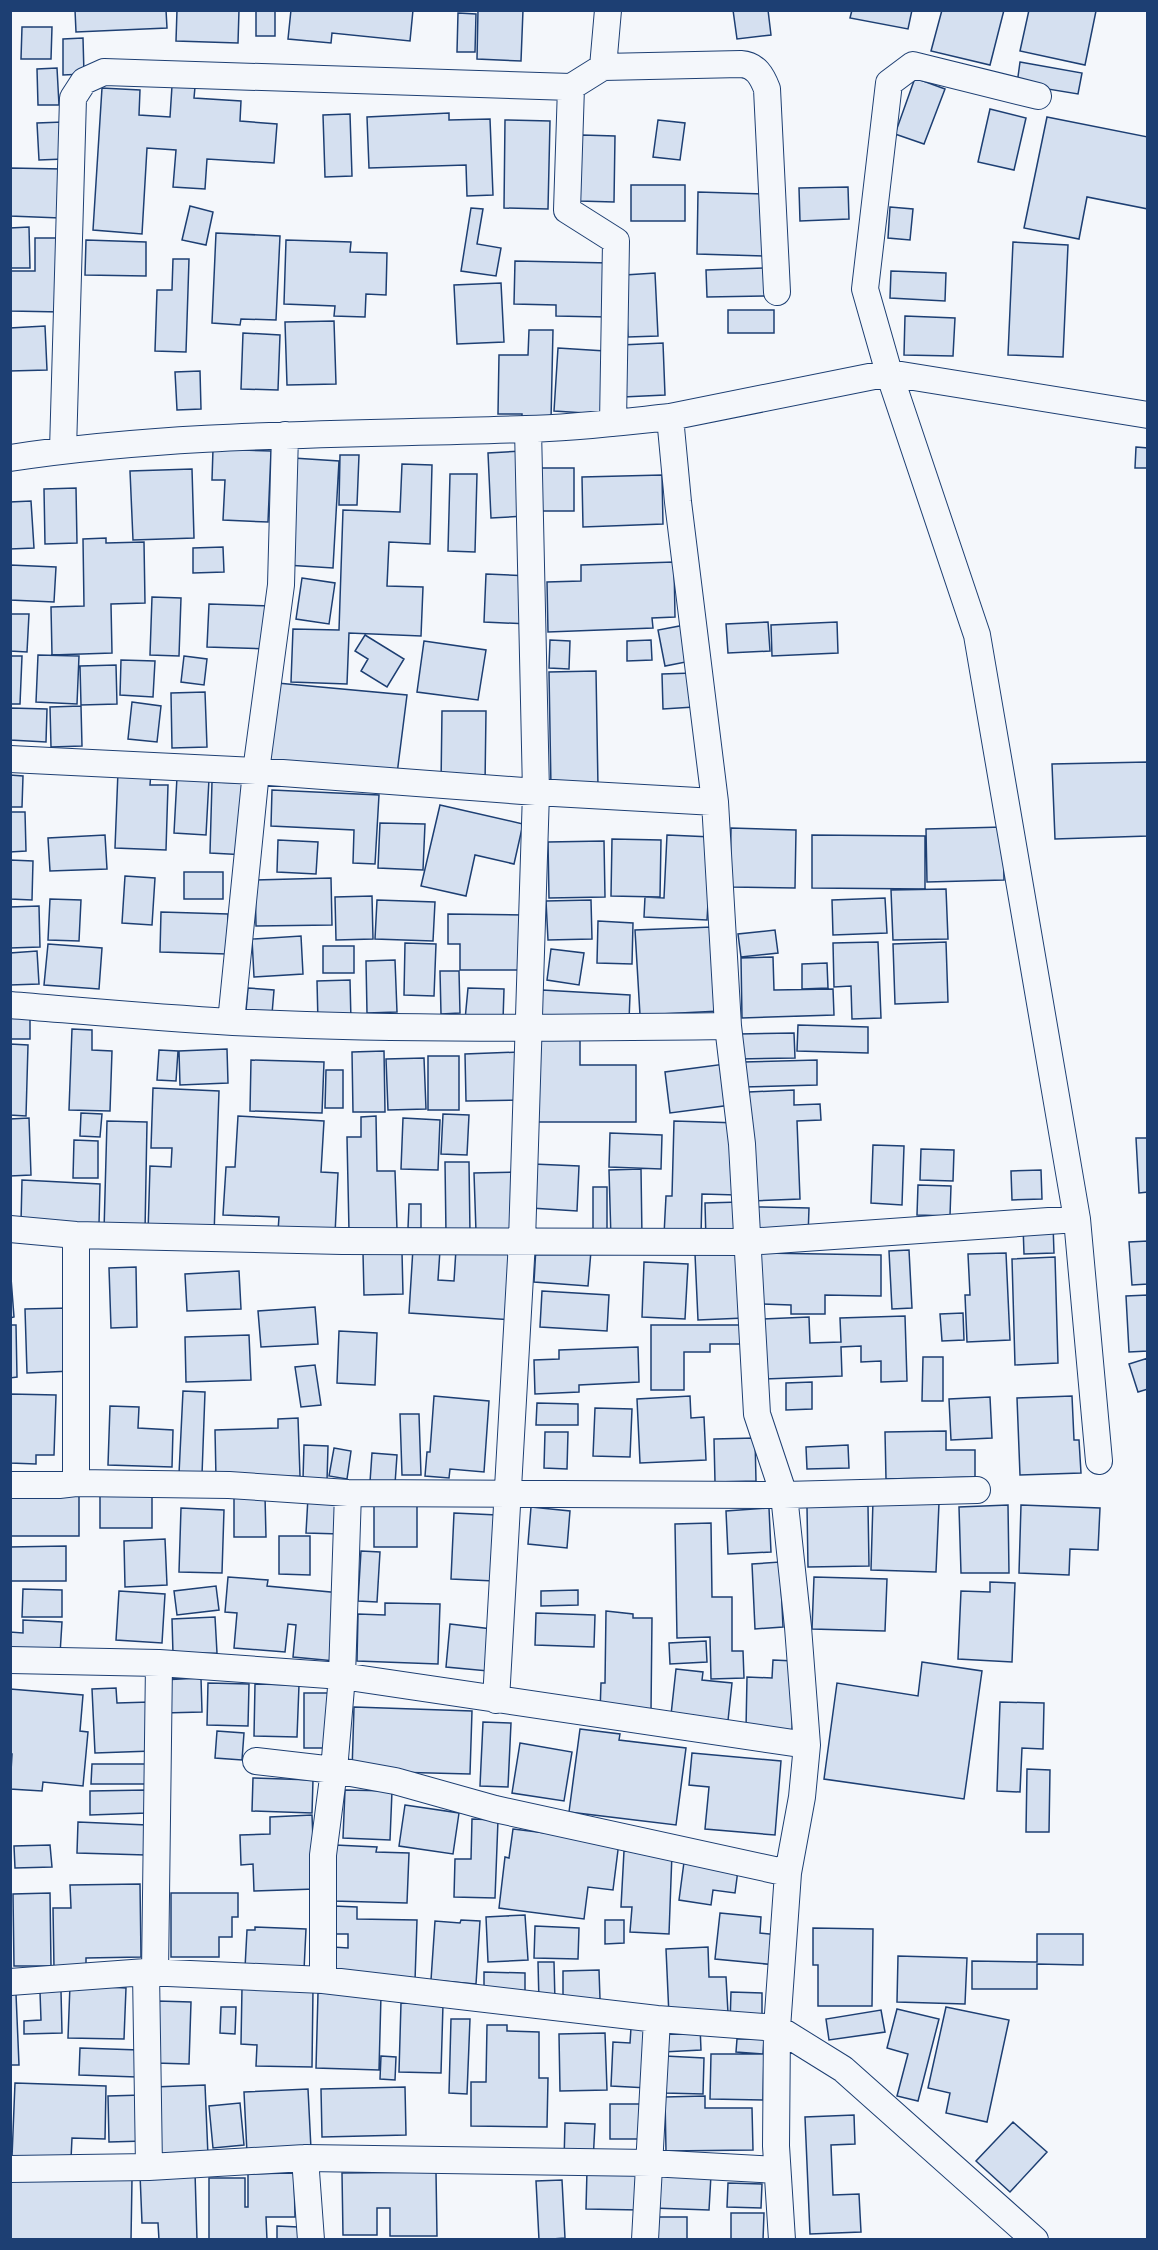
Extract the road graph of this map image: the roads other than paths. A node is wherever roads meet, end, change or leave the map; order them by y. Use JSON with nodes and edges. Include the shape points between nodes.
{"nodes":[{"id":1,"x":608,"y":10,"type":"edge"},
{"id":2,"x":603,"y":67,"type":"junction"},
{"id":3,"x":571,"y":87,"type":"junction"},
{"id":4,"x":1038,"y":96,"type":"dead end"},
{"id":5,"x":777,"y":292,"type":"dead end"},
{"id":6,"x":889,"y":373,"type":"junction"},
{"id":7,"x":1148,"y":415,"type":"edge"},
{"id":8,"x":670,"y":417,"type":"junction"},
{"id":9,"x":613,"y":423,"type":"junction"},
{"id":10,"x":528,"y":429,"type":"junction"},
{"id":11,"x":285,"y":435,"type":"junction"},
{"id":12,"x":63,"y":450,"type":"junction"},
{"id":13,"x":10,"y":458,"type":"edge"},
{"id":14,"x":10,"y":759,"type":"edge"},
{"id":15,"x":256,"y":771,"type":"junction"},
{"id":16,"x":536,"y":792,"type":"junction"},
{"id":17,"x":715,"y":802,"type":"junction"},
{"id":18,"x":10,"y":1005,"type":"edge"},
{"id":19,"x":231,"y":1022,"type":"junction"},
{"id":20,"x":728,"y":1026,"type":"junction"},
{"id":21,"x":528,"y":1029,"type":"junction"},
{"id":22,"x":1077,"y":1219,"type":"junction"},
{"id":23,"x":10,"y":1229,"type":"edge"},
{"id":24,"x":76,"y":1235,"type":"junction"},
{"id":25,"x":522,"y":1241,"type":"junction"},
{"id":26,"x":747,"y":1242,"type":"junction"},
{"id":27,"x":1099,"y":1461,"type":"dead end"},
{"id":28,"x":76,"y":1483,"type":"junction"},
{"id":29,"x":10,"y":1485,"type":"edge"},
{"id":30,"x":977,"y":1490,"type":"dead end"},
{"id":31,"x":348,"y":1493,"type":"junction"},
{"id":32,"x":507,"y":1493,"type":"junction"},
{"id":33,"x":784,"y":1496,"type":"junction"},
{"id":34,"x":10,"y":1660,"type":"edge"},
{"id":35,"x":159,"y":1664,"type":"junction"},
{"id":36,"x":342,"y":1676,"type":"junction"},
{"id":37,"x":496,"y":1700,"type":"junction"},
{"id":38,"x":807,"y":1745,"type":"junction"},
{"id":39,"x":256,"y":1761,"type":"dead end"},
{"id":40,"x":334,"y":1770,"type":"junction"},
{"id":41,"x":788,"y":1873,"type":"junction"},
{"id":42,"x":151,"y":1973,"type":"junction"},
{"id":43,"x":323,"y":1980,"type":"junction"},
{"id":44,"x":10,"y":1982,"type":"edge"},
{"id":45,"x":657,"y":2019,"type":"junction"},
{"id":46,"x":777,"y":2028,"type":"junction"},
{"id":47,"x":305,"y":2158,"type":"junction"},
{"id":48,"x":650,"y":2163,"type":"junction"},
{"id":49,"x":149,"y":2168,"type":"junction"},
{"id":50,"x":10,"y":2169,"type":"edge"},
{"id":51,"x":777,"y":2170,"type":"junction"},
{"id":52,"x":310,"y":2240,"type":"edge"},
{"id":53,"x":645,"y":2240,"type":"edge"},
{"id":54,"x":782,"y":2240,"type":"edge"},
{"id":55,"x":1035,"y":2240,"type":"edge"}],
"edges":[{"from":1,"to":2,"type":"street"},
{"from":2,"to":3,"type":"street"},
{"from":2,"to":5,"type":"street","via":[[748,64],[758,71],[767,89]]},
{"from":3,"to":9,"type":"street","via":[[567,210],[616,241]]},
{"from":3,"to":12,"type":"street","via":[[104,72],[84,81],[73,98]]},
{"from":4,"to":6,"type":"street","via":[[913,65],[889,83],[865,289]]},
{"from":6,"to":7,"type":"street"},
{"from":6,"to":8,"type":"street"},
{"from":6,"to":22,"type":"street","via":[[977,635]]},
{"from":8,"to":9,"type":"street"},
{"from":8,"to":17,"type":"street"},
{"from":9,"to":10,"type":"street"},
{"from":10,"to":11,"type":"street"},
{"from":10,"to":16,"type":"street"},
{"from":11,"to":12,"type":"street"},
{"from":11,"to":15,"type":"street","via":[[281,585]]},
{"from":12,"to":13,"type":"street"},
{"from":14,"to":15,"type":"street"},
{"from":15,"to":16,"type":"street"},
{"from":15,"to":19,"type":"street"},
{"from":16,"to":17,"type":"street"},
{"from":16,"to":21,"type":"street"},
{"from":17,"to":20,"type":"street"},
{"from":18,"to":19,"type":"street"},
{"from":19,"to":21,"type":"street"},
{"from":20,"to":21,"type":"street"},
{"from":20,"to":26,"type":"street","via":[[742,1144]]},
{"from":21,"to":25,"type":"street"},
{"from":22,"to":26,"type":"street"},
{"from":22,"to":27,"type":"street"},
{"from":23,"to":24,"type":"street"},
{"from":24,"to":25,"type":"street"},
{"from":24,"to":28,"type":"street"},
{"from":25,"to":26,"type":"street"},
{"from":25,"to":32,"type":"street"},
{"from":26,"to":33,"type":"street","via":[[757,1414]]},
{"from":28,"to":29,"type":"street"},
{"from":28,"to":31,"type":"street","via":[[230,1485]]},
{"from":30,"to":33,"type":"street"},
{"from":31,"to":32,"type":"street"},
{"from":31,"to":36,"type":"street"},
{"from":32,"to":33,"type":"street"},
{"from":32,"to":37,"type":"street"},
{"from":33,"to":38,"type":"street"},
{"from":34,"to":35,"type":"street"},
{"from":35,"to":36,"type":"street"},
{"from":35,"to":42,"type":"street"},
{"from":36,"to":37,"type":"street"},
{"from":36,"to":40,"type":"street"},
{"from":37,"to":38,"type":"street"},
{"from":38,"to":41,"type":"street"},
{"from":39,"to":40,"type":"street"},
{"from":40,"to":41,"type":"street"},
{"from":40,"to":43,"type":"street","via":[[323,1855]]},
{"from":41,"to":46,"type":"street"},
{"from":42,"to":43,"type":"street"},
{"from":42,"to":44,"type":"street"},
{"from":42,"to":49,"type":"street"},
{"from":43,"to":45,"type":"street"},
{"from":45,"to":46,"type":"street"},
{"from":45,"to":48,"type":"street"},
{"from":46,"to":51,"type":"street"},
{"from":46,"to":55,"type":"street","via":[[843,2069]]},
{"from":47,"to":48,"type":"street"},
{"from":47,"to":49,"type":"street"},
{"from":47,"to":52,"type":"street"},
{"from":48,"to":51,"type":"street"},
{"from":48,"to":53,"type":"street"},
{"from":49,"to":50,"type":"street"},
{"from":51,"to":54,"type":"street"}]}
